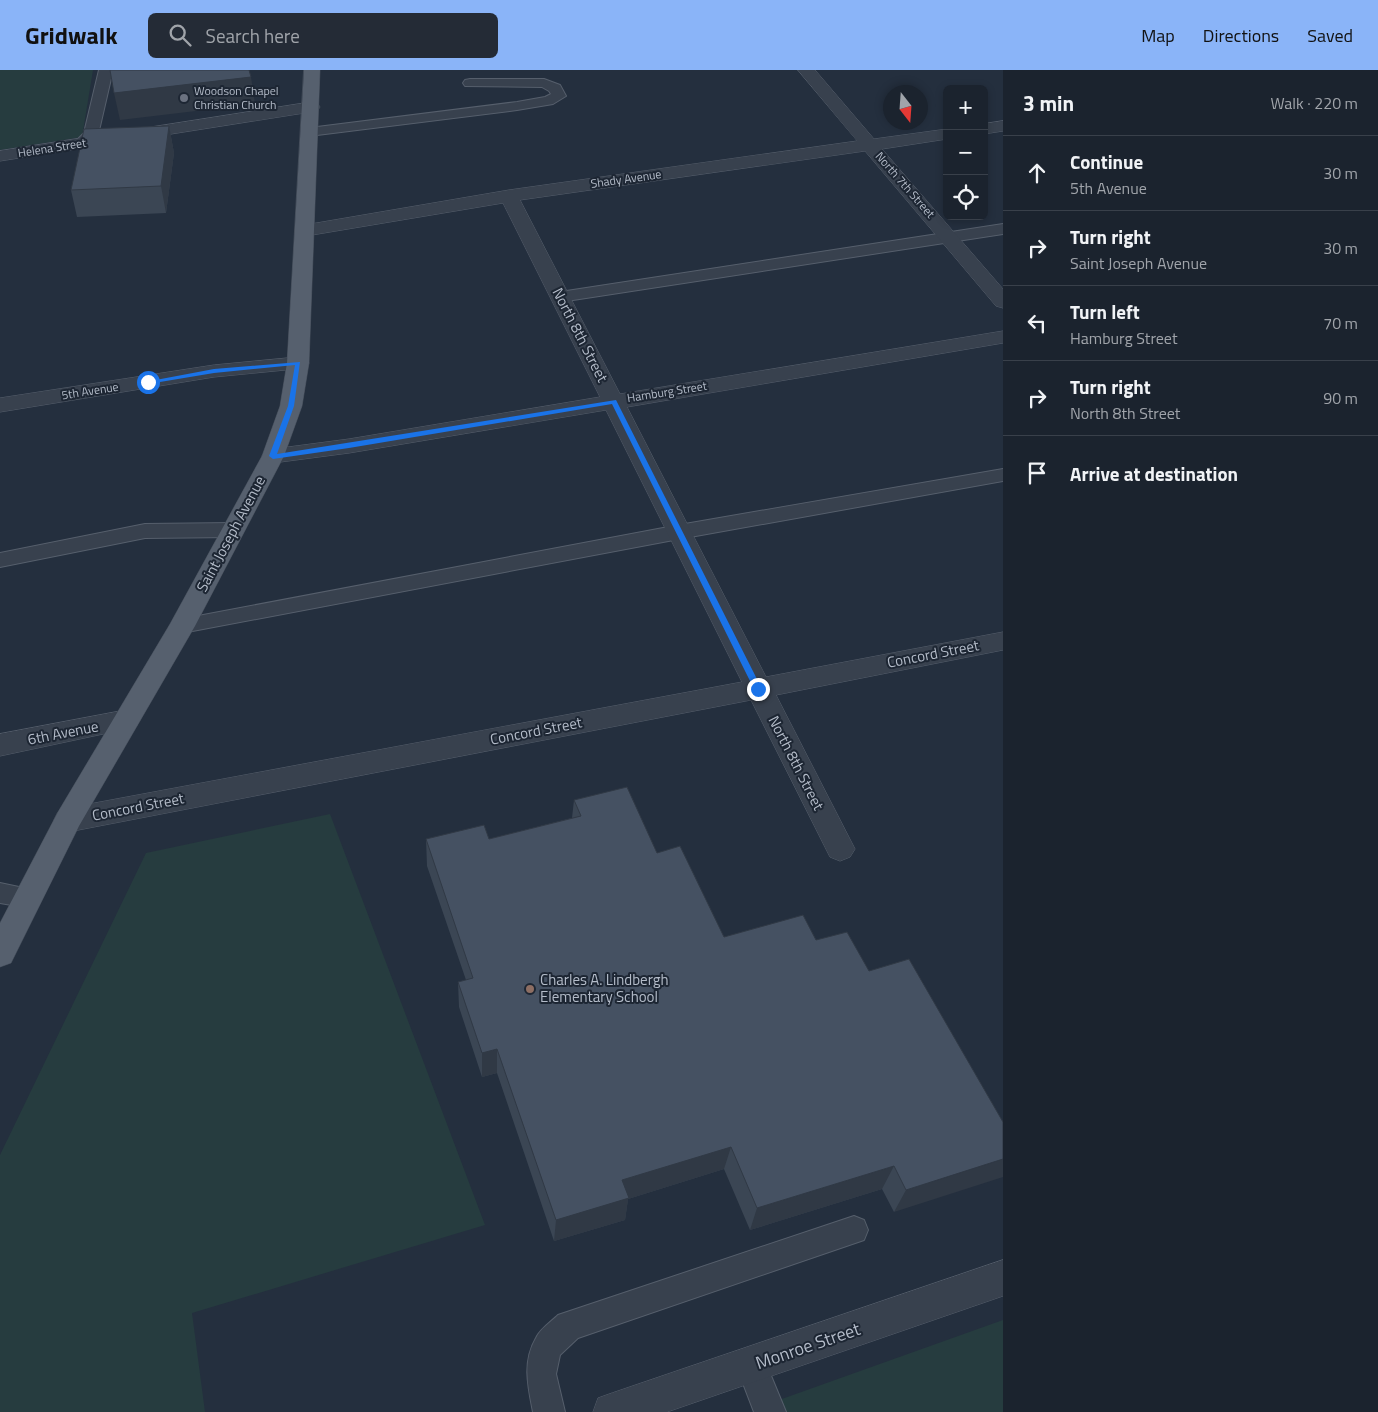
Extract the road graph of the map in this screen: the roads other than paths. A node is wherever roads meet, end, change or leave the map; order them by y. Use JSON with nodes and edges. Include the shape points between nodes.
{"nodes":[{"id":1,"x":106,"y":70,"type":"edge"},
{"id":2,"x":312,"y":70,"type":"edge"},
{"id":3,"x":806,"y":70,"type":"edge"},
{"id":4,"x":470,"y":83,"type":"dead end"},
{"id":5,"x":310,"y":107,"type":"junction"},
{"id":6,"x":1003,"y":126,"type":"edge"},
{"id":7,"x":988,"y":128,"type":"edge"},
{"id":8,"x":309,"y":132,"type":"junction"},
{"id":9,"x":943,"y":135,"type":"edge"},
{"id":10,"x":80,"y":144,"type":"junction"},
{"id":11,"x":870,"y":145,"type":"junction"},
{"id":12,"x":0,"y":156,"type":"edge"},
{"id":13,"x":509,"y":196,"type":"junction"},
{"id":14,"x":1003,"y":229,"type":"edge"},
{"id":15,"x":306,"y":230,"type":"junction"},
{"id":16,"x":950,"y":238,"type":"junction"},
{"id":17,"x":560,"y":297,"type":"junction"},
{"id":18,"x":1003,"y":302,"type":"edge"},
{"id":19,"x":1003,"y":338,"type":"edge"},
{"id":20,"x":298,"y":363,"type":"junction"},
{"id":21,"x":614,"y":401,"type":"junction"},
{"id":22,"x":0,"y":406,"type":"edge"},
{"id":23,"x":273,"y":456,"type":"junction"},
{"id":24,"x":1003,"y":475,"type":"edge"},
{"id":25,"x":232,"y":530,"type":"junction"},
{"id":26,"x":679,"y":532,"type":"junction"},
{"id":27,"x":0,"y":560,"type":"edge"},
{"id":28,"x":182,"y":626,"type":"junction"},
{"id":29,"x":1003,"y":640,"type":"edge"},
{"id":30,"x":758,"y":689,"type":"junction"},
{"id":31,"x":126,"y":720,"type":"junction"},
{"id":32,"x":0,"y":745,"type":"edge"},
{"id":33,"x":68,"y":820,"type":"junction"},
{"id":34,"x":840,"y":849,"type":"dead end"},
{"id":35,"x":0,"y":892,"type":"edge"},
{"id":36,"x":29,"y":898,"type":"junction"},
{"id":37,"x":0,"y":954,"type":"edge"},
{"id":38,"x":854,"y":1230,"type":"dead end"},
{"id":39,"x":1003,"y":1278,"type":"edge"},
{"id":40,"x":751,"y":1365,"type":"junction"},
{"id":41,"x":549,"y":1412,"type":"edge"},
{"id":42,"x":612,"y":1412,"type":"edge"},
{"id":43,"x":770,"y":1412,"type":"edge"}],
"edges":[{"from":1,"to":10,"type":"lane","via":[[91,135]]},
{"from":2,"to":5,"type":"main road","name":"Saint Joseph Avenue"},
{"from":3,"to":11,"type":"street","name":"North 7th Street"},
{"from":4,"to":8,"type":"lane","via":[[544,83],[555,88],[559,96],[517,106]]},
{"from":5,"to":8,"type":"main road","name":"Saint Joseph Avenue"},
{"from":5,"to":10,"type":"street","name":"Helena Street"},
{"from":6,"to":7,"type":"street"},
{"from":8,"to":15,"type":"main road","name":"Saint Joseph Avenue"},
{"from":9,"to":11,"type":"street","name":"Shady Avenue"},
{"from":10,"to":12,"type":"street","name":"Helena Street"},
{"from":11,"to":13,"type":"street","name":"Shady Avenue"},
{"from":11,"to":16,"type":"street","name":"North 7th Street"},
{"from":13,"to":15,"type":"street","name":"Shady Avenue"},
{"from":13,"to":17,"type":"street","name":"North 8th Street"},
{"from":14,"to":16,"type":"lane"},
{"from":15,"to":20,"type":"main road","name":"Saint Joseph Avenue"},
{"from":16,"to":17,"type":"lane"},
{"from":16,"to":18,"type":"street","name":"North 7th Street"},
{"from":17,"to":21,"type":"street","name":"North 8th Street"},
{"from":19,"to":21,"type":"street","name":"Hamburg Street"},
{"from":20,"to":22,"type":"street","name":"5th Avenue","via":[[214,371]]},
{"from":20,"to":23,"type":"main road","name":"Saint Joseph Avenue","via":[[291,406]]},
{"from":21,"to":23,"type":"street","name":"Hamburg Street"},
{"from":21,"to":26,"type":"street","name":"North 8th Street"},
{"from":23,"to":25,"type":"main road","name":"Saint Joseph Avenue"},
{"from":24,"to":26,"type":"lane"},
{"from":25,"to":27,"type":"lane","via":[[145,531]]},
{"from":25,"to":28,"type":"main road","name":"Saint Joseph Avenue"},
{"from":26,"to":28,"type":"lane"},
{"from":26,"to":30,"type":"street","name":"North 8th Street"},
{"from":28,"to":31,"type":"main road","name":"Saint Joseph Avenue"},
{"from":29,"to":30,"type":"street","name":"Concord Street"},
{"from":30,"to":33,"type":"street","name":"Concord Street"},
{"from":30,"to":34,"type":"street","name":"North 8th Street"},
{"from":31,"to":32,"type":"street","name":"6th Avenue"},
{"from":31,"to":33,"type":"main road","name":"Saint Joseph Avenue"},
{"from":33,"to":36,"type":"main road","name":"Saint Joseph Avenue"},
{"from":35,"to":36,"type":"lane"},
{"from":36,"to":37,"type":"main road","name":"Saint Joseph Avenue"},
{"from":38,"to":41,"type":"lane","via":[[569,1326],[547,1347],[541,1374]]},
{"from":39,"to":40,"type":"street","name":"Monroe Street"},
{"from":40,"to":42,"type":"street","name":"Monroe Street"},
{"from":40,"to":43,"type":"lane"}]}
